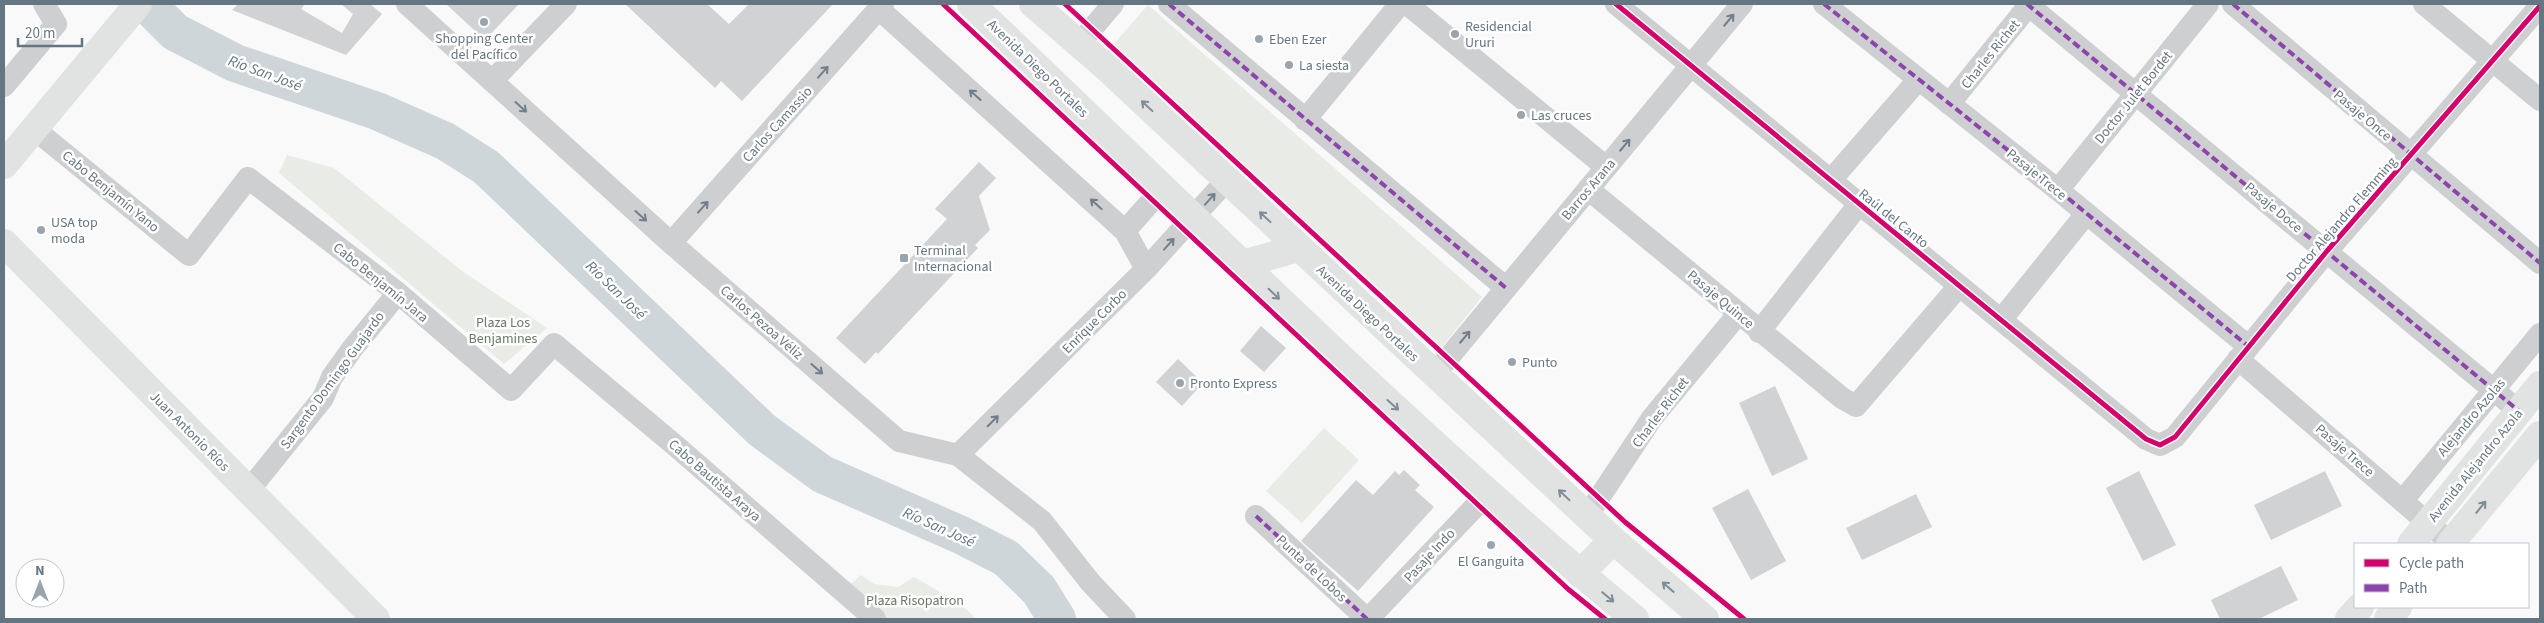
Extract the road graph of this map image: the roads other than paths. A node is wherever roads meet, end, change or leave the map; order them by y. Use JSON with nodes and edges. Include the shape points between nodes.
{"nodes":[{"id":1,"x":44,"y":4,"type":"edge"},
{"id":2,"x":138,"y":4,"type":"edge"},
{"id":3,"x":408,"y":4,"type":"edge"},
{"id":4,"x":566,"y":4,"type":"edge"},
{"id":5,"x":971,"y":4,"type":"edge"},
{"id":6,"x":1033,"y":4,"type":"edge"},
{"id":7,"x":1113,"y":4,"type":"edge"},
{"id":8,"x":1169,"y":4,"type":"edge"},
{"id":9,"x":1400,"y":4,"type":"edge"},
{"id":10,"x":1407,"y":4,"type":"edge"},
{"id":11,"x":1616,"y":4,"type":"edge"},
{"id":12,"x":1742,"y":4,"type":"edge"},
{"id":13,"x":1824,"y":4,"type":"edge"},
{"id":14,"x":2029,"y":4,"type":"edge"},
{"id":15,"x":2208,"y":4,"type":"edge"},
{"id":16,"x":2235,"y":4,"type":"edge"},
{"id":17,"x":2424,"y":4,"type":"edge"},
{"id":18,"x":881,"y":6,"type":"edge"},
{"id":19,"x":2540,"y":6,"type":"edge"},
{"id":20,"x":1079,"y":44,"type":"junction"},
{"id":21,"x":2492,"y":60,"type":"junction"},
{"id":22,"x":1691,"y":65,"type":"junction"},
{"id":23,"x":1918,"y":80,"type":"junction"},
{"id":24,"x":492,"y":81,"type":"junction"},
{"id":25,"x":4,"y":86,"type":"edge"},
{"id":26,"x":2136,"y":93,"type":"junction"},
{"id":27,"x":2540,"y":100,"type":"edge"},
{"id":28,"x":1949,"y":104,"type":"junction"},
{"id":29,"x":1305,"y":120,"type":"junction"},
{"id":30,"x":33,"y":128,"type":"junction"},
{"id":31,"x":2411,"y":156,"type":"junction"},
{"id":32,"x":4,"y":165,"type":"edge"},
{"id":33,"x":1606,"y":167,"type":"junction"},
{"id":34,"x":248,"y":178,"type":"joint"},
{"id":35,"x":1831,"y":180,"type":"junction"},
{"id":36,"x":1226,"y":181,"type":"junction"},
{"id":37,"x":1163,"y":188,"type":"junction"},
{"id":38,"x":1588,"y":189,"type":"junction"},
{"id":39,"x":2058,"y":190,"type":"junction"},
{"id":40,"x":1859,"y":204,"type":"junction"},
{"id":41,"x":2086,"y":214,"type":"junction"},
{"id":42,"x":1194,"y":217,"type":"junction"},
{"id":43,"x":1125,"y":231,"type":"junction"},
{"id":44,"x":671,"y":243,"type":"junction"},
{"id":45,"x":4,"y":246,"type":"edge"},
{"id":46,"x":1298,"y":248,"type":"junction"},
{"id":47,"x":2327,"y":251,"type":"junction"},
{"id":48,"x":2540,"y":263,"type":"edge"},
{"id":49,"x":1243,"y":264,"type":"junction"},
{"id":50,"x":1146,"y":269,"type":"junction"},
{"id":51,"x":1959,"y":286,"type":"junction"},
{"id":52,"x":1506,"y":288,"type":"junction"},
{"id":53,"x":398,"y":293,"type":"junction"},
{"id":54,"x":1739,"y":313,"type":"junction"},
{"id":55,"x":2001,"y":320,"type":"junction"},
{"id":56,"x":1759,"y":332,"type":"junction"},
{"id":57,"x":2540,"y":334,"type":"edge"},
{"id":58,"x":554,"y":344,"type":"joint"},
{"id":59,"x":2243,"y":352,"type":"junction"},
{"id":60,"x":1434,"y":375,"type":"junction"},
{"id":61,"x":2540,"y":388,"type":"edge"},
{"id":62,"x":2492,"y":391,"type":"junction"},
{"id":63,"x":2519,"y":411,"type":"junction"},
{"id":64,"x":2540,"y":434,"type":"edge"},
{"id":65,"x":2160,"y":445,"type":"joint"},
{"id":66,"x":958,"y":455,"type":"junction"},
{"id":67,"x":249,"y":490,"type":"junction"},
{"id":68,"x":1489,"y":492,"type":"junction"},
{"id":69,"x":2403,"y":500,"type":"junction"},
{"id":70,"x":1256,"y":516,"type":"dead end"},
{"id":71,"x":1587,"y":516,"type":"junction"},
{"id":72,"x":2428,"y":522,"type":"junction"},
{"id":73,"x":1613,"y":540,"type":"junction"},
{"id":74,"x":2411,"y":543,"type":"edge"},
{"id":75,"x":2449,"y":543,"type":"edge"},
{"id":76,"x":2451,"y":543,"type":"edge"},
{"id":77,"x":1580,"y":574,"type":"junction"},
{"id":78,"x":2359,"y":608,"type":"edge"},
{"id":79,"x":2397,"y":608,"type":"edge"},
{"id":80,"x":376,"y":619,"type":"edge"},
{"id":81,"x":874,"y":619,"type":"edge"},
{"id":82,"x":1125,"y":619,"type":"edge"},
{"id":83,"x":1368,"y":619,"type":"edge"},
{"id":84,"x":1635,"y":619,"type":"edge"},
{"id":85,"x":1705,"y":619,"type":"edge"},
{"id":86,"x":2349,"y":619,"type":"edge"},
{"id":87,"x":2388,"y":619,"type":"edge"}],
"edges":[{"from":1,"to":25,"type":"street","via":[[56,24]]},
{"from":2,"to":30,"type":"main road"},
{"from":3,"to":24,"type":"street","name":"Carlos Pezoa Véliz"},
{"from":4,"to":24,"type":"street"},
{"from":5,"to":37,"type":"main road","name":"Avenida Diego Portales"},
{"from":6,"to":20,"type":"main road","name":"Avenida Diego Portales"},
{"from":7,"to":20,"type":"street"},
{"from":8,"to":29,"type":"street"},
{"from":9,"to":29,"type":"street"},
{"from":10,"to":33,"type":"street"},
{"from":11,"to":22,"type":"street","name":"Raúl del Canto"},
{"from":22,"to":12,"type":"street","name":"Barros Arana","one_way":true},
{"from":13,"to":23,"type":"street","name":"Pasaje Trece"},
{"from":14,"to":26,"type":"street","name":"Pasaje Doce"},
{"from":14,"to":28,"type":"street","name":"Charles Richet"},
{"from":15,"to":26,"type":"street","name":"Doctor Julet Bordet"},
{"from":16,"to":31,"type":"street","name":"Pasaje Once"},
{"from":17,"to":21,"type":"street"},
{"from":43,"to":18,"type":"street","one_way":true},
{"from":44,"to":18,"type":"street","name":"Carlos Camassio","one_way":true},
{"from":19,"to":21,"type":"street","name":"Doctor Alejandro Flemming"},
{"from":36,"to":20,"type":"main road","name":"Avenida Diego Portales","one_way":true},
{"from":21,"to":27,"type":"street"},
{"from":21,"to":31,"type":"street","name":"Doctor Alejandro Flemming"},
{"from":33,"to":22,"type":"street","name":"Barros Arana","one_way":true},
{"from":22,"to":35,"type":"street","name":"Raúl del Canto"},
{"from":23,"to":28,"type":"street","name":"Pasaje Trece"},
{"from":23,"to":35,"type":"street"},
{"from":24,"to":44,"type":"street","name":"Carlos Pezoa Véliz","one_way":true},
{"from":26,"to":39,"type":"street","name":"Doctor Julet Bordet"},
{"from":26,"to":47,"type":"street","name":"Pasaje Doce"},
{"from":28,"to":39,"type":"street","name":"Pasaje Trece"},
{"from":29,"to":52,"type":"street"},
{"from":30,"to":32,"type":"main road"},
{"from":30,"to":34,"type":"street","name":"Cabo Benjamín Yano","via":[[189,255]]},
{"from":31,"to":47,"type":"street","name":"Doctor Alejandro Flemming"},
{"from":31,"to":48,"type":"street","name":"Pasaje Once"},
{"from":33,"to":38,"type":"street","name":"Barros Arana"},
{"from":34,"to":53,"type":"street","name":"Cabo Benjamín Jara"},
{"from":35,"to":40,"type":"street","name":"Raúl del Canto"},
{"from":42,"to":36,"type":"street","name":"Enrique Corbo","one_way":true},
{"from":46,"to":36,"type":"main road","name":"Avenida Diego Portales","one_way":true},
{"from":37,"to":42,"type":"main road","name":"Avenida Diego Portales"},
{"from":37,"to":43,"type":"street"},
{"from":38,"to":52,"type":"street","name":"Barros Arana"},
{"from":38,"to":54,"type":"street","name":"Pasaje Quince"},
{"from":39,"to":41,"type":"street","name":"Pasaje Trece"},
{"from":40,"to":51,"type":"street","name":"Raúl del Canto"},
{"from":40,"to":56,"type":"street"},
{"from":41,"to":55,"type":"street"},
{"from":41,"to":59,"type":"street","name":"Pasaje Trece"},
{"from":42,"to":49,"type":"main road","name":"Avenida Diego Portales"},
{"from":50,"to":42,"type":"street","name":"Enrique Corbo","one_way":true},
{"from":43,"to":50,"type":"street"},
{"from":44,"to":66,"type":"street","name":"Carlos Pezoa Véliz","one_way":true,"via":[[900,441]]},
{"from":45,"to":67,"type":"main road","name":"Juan Antonio Ríos"},
{"from":46,"to":49,"type":"main road"},
{"from":46,"to":60,"type":"main road","name":"Avenida Diego Portales"},
{"from":47,"to":59,"type":"street","name":"Doctor Alejandro Flemming"},
{"from":47,"to":62,"type":"street","name":"Pasaje Doce"},
{"from":49,"to":68,"type":"main road","name":"Avenida Diego Portales","one_way":true,"via":[[1362,378]]},
{"from":66,"to":50,"type":"street","name":"Enrique Corbo","one_way":true},
{"from":51,"to":55,"type":"street","name":"Raúl del Canto"},
{"from":51,"to":56,"type":"street","name":"Pasaje Quince","via":[[1856,406]]},
{"from":60,"to":52,"type":"street","name":"Barros Arana","one_way":true},
{"from":53,"to":58,"type":"street","name":"Cabo Benjamín Jara","via":[[511,390]]},
{"from":53,"to":67,"type":"street","name":"Sargento Domingo Guajardo","via":[[332,377],[323,398]]},
{"from":54,"to":56,"type":"street","name":"Pasaje Quince"},
{"from":54,"to":71,"type":"street","name":"Charles Richet","via":[[1652,418]]},
{"from":55,"to":65,"type":"street","name":"Raúl del Canto","via":[[2146,440]]},
{"from":57,"to":62,"type":"street","name":"Alejandro Azolas"},
{"from":58,"to":81,"type":"street","name":"Cabo Bautista Araya"},
{"from":59,"to":65,"type":"street","name":"Doctor Alejandro Flemming","via":[[2176,437]]},
{"from":59,"to":69,"type":"street","name":"Pasaje Trece"},
{"from":71,"to":60,"type":"main road","name":"Avenida Diego Portales","one_way":true},
{"from":61,"to":63,"type":"main road","name":"Avenida Alejandro Azola"},
{"from":62,"to":63,"type":"street","name":"Pasaje Doce"},
{"from":62,"to":69,"type":"street","name":"Alejandro Azolas"},
{"from":63,"to":72,"type":"main road","name":"Avenida Alejandro Azola"},
{"from":76,"to":64,"type":"main road","one_way":true},
{"from":66,"to":82,"type":"street","name":"Carlos Pezoa Véliz","via":[[1042,521],[1090,582]]},
{"from":67,"to":80,"type":"main road","name":"Juan Antonio Ríos"},
{"from":68,"to":77,"type":"main road","name":"Avenida Diego Portales"},
{"from":68,"to":83,"type":"street","name":"Pasaje Indo"},
{"from":69,"to":72,"type":"street","name":"Pasaje Trece"},
{"from":70,"to":83,"type":"street","name":"Punta de Lobos"},
{"from":71,"to":73,"type":"main road","name":"Avenida Diego Portales"},
{"from":72,"to":74,"type":"main road","name":"Avenida Alejandro Azola"},
{"from":72,"to":75,"type":"street","name":"Pasaje Trece"},
{"from":73,"to":77,"type":"main road"},
{"from":85,"to":73,"type":"main road","name":"Avenida Diego Portales","one_way":true},
{"from":77,"to":84,"type":"main road","name":"Avenida Diego Portales","one_way":true},
{"from":78,"to":86,"type":"main road"},
{"from":79,"to":87,"type":"main road"}]}
